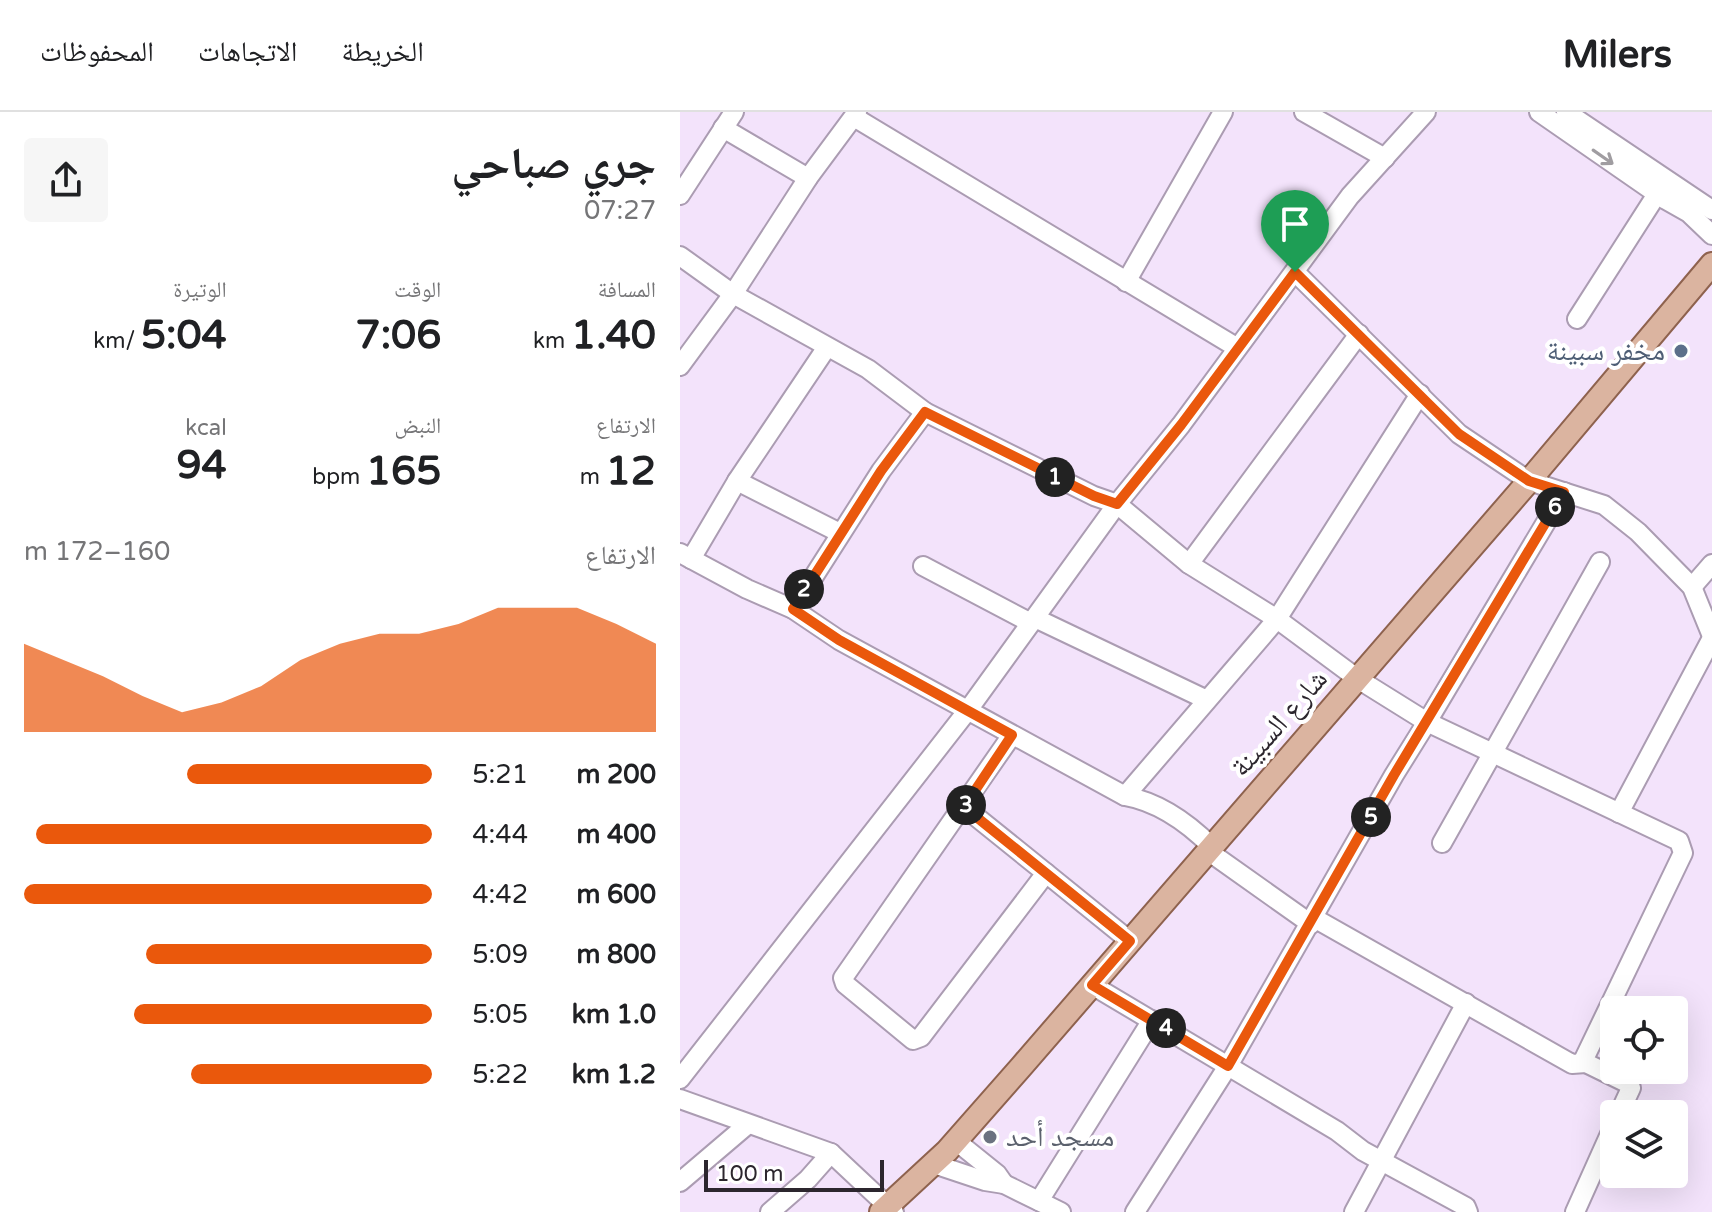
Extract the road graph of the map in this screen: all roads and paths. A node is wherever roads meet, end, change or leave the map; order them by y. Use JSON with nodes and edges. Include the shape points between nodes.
{"nodes":[{"id":1,"x":734,"y":112,"type":"edge"},
{"id":2,"x":1223,"y":112,"type":"edge"},
{"id":3,"x":1304,"y":112,"type":"edge"},
{"id":4,"x":1426,"y":112,"type":"edge"},
{"id":5,"x":1539,"y":112,"type":"edge"},
{"id":6,"x":1566,"y":112,"type":"edge"},
{"id":7,"x":856,"y":114,"type":"edge"},
{"id":8,"x":723,"y":128,"type":"junction"},
{"id":9,"x":1385,"y":158,"type":"junction"},
{"id":10,"x":808,"y":178,"type":"junction"},
{"id":11,"x":1657,"y":194,"type":"junction"},
{"id":12,"x":680,"y":195,"type":"edge"},
{"id":13,"x":1712,"y":210,"type":"edge"},
{"id":14,"x":1712,"y":235,"type":"edge"},
{"id":15,"x":680,"y":256,"type":"edge"},
{"id":16,"x":1712,"y":264,"type":"edge"},
{"id":17,"x":1295,"y":272,"type":"junction"},
{"id":18,"x":1126,"y":282,"type":"junction"},
{"id":19,"x":1712,"y":287,"type":"edge"},
{"id":20,"x":733,"y":294,"type":"junction"},
{"id":21,"x":1577,"y":319,"type":"dead end"},
{"id":22,"x":1359,"y":334,"type":"junction"},
{"id":23,"x":827,"y":347,"type":"junction"},
{"id":24,"x":1236,"y":347,"type":"junction"},
{"id":25,"x":680,"y":366,"type":"edge"},
{"id":26,"x":1420,"y":394,"type":"junction"},
{"id":27,"x":925,"y":412,"type":"junction"},
{"id":28,"x":1581,"y":419,"type":"junction"},
{"id":29,"x":737,"y":481,"type":"junction"},
{"id":30,"x":1529,"y":481,"type":"junction"},
{"id":31,"x":1564,"y":492,"type":"junction"},
{"id":32,"x":1117,"y":504,"type":"junction"},
{"id":33,"x":840,"y":533,"type":"junction"},
{"id":34,"x":686,"y":556,"type":"edge"},
{"id":35,"x":1600,"y":562,"type":"dead end"},
{"id":36,"x":1189,"y":564,"type":"junction"},
{"id":37,"x":1712,"y":564,"type":"edge"},
{"id":38,"x":923,"y":566,"type":"dead end"},
{"id":39,"x":1692,"y":587,"type":"junction"},
{"id":40,"x":793,"y":609,"type":"junction"},
{"id":41,"x":1277,"y":619,"type":"junction"},
{"id":42,"x":1033,"y":620,"type":"junction"},
{"id":43,"x":1712,"y":637,"type":"edge"},
{"id":44,"x":1358,"y":679,"type":"junction"},
{"id":45,"x":1207,"y":700,"type":"junction"},
{"id":46,"x":968,"y":710,"type":"junction"},
{"id":47,"x":1427,"y":722,"type":"junction"},
{"id":48,"x":1012,"y":735,"type":"junction"},
{"id":49,"x":1495,"y":754,"type":"junction"},
{"id":50,"x":1125,"y":796,"type":"junction"},
{"id":51,"x":964,"y":807,"type":"junction"},
{"id":52,"x":1619,"y":813,"type":"junction"},
{"id":53,"x":1442,"y":843,"type":"dead end"},
{"id":54,"x":1210,"y":849,"type":"junction"},
{"id":55,"x":1046,"y":873,"type":"junction"},
{"id":56,"x":1312,"y":921,"type":"junction"},
{"id":57,"x":1130,"y":941,"type":"junction"},
{"id":58,"x":1092,"y":985,"type":"junction"},
{"id":59,"x":1466,"y":1003,"type":"junction"},
{"id":60,"x":1152,"y":1020,"type":"junction"},
{"id":61,"x":1586,"y":1063,"type":"junction"},
{"id":62,"x":1228,"y":1066,"type":"junction"},
{"id":63,"x":680,"y":1079,"type":"edge"},
{"id":64,"x":680,"y":1099,"type":"edge"},
{"id":65,"x":1625,"y":1100,"type":"edge"},
{"id":66,"x":747,"y":1125,"type":"junction"},
{"id":67,"x":956,"y":1141,"type":"junction"},
{"id":68,"x":831,"y":1153,"type":"junction"},
{"id":69,"x":1600,"y":1156,"type":"edge"},
{"id":70,"x":1380,"y":1161,"type":"junction"},
{"id":71,"x":934,"y":1164,"type":"junction"},
{"id":72,"x":680,"y":1182,"type":"edge"},
{"id":73,"x":1004,"y":1184,"type":"junction"},
{"id":74,"x":1039,"y":1201,"type":"junction"},
{"id":75,"x":887,"y":1210,"type":"edge"},
{"id":76,"x":770,"y":1212,"type":"edge"},
{"id":77,"x":1061,"y":1212,"type":"edge"},
{"id":78,"x":1135,"y":1212,"type":"edge"},
{"id":79,"x":1354,"y":1212,"type":"edge"},
{"id":80,"x":1468,"y":1212,"type":"edge"},
{"id":81,"x":1575,"y":1212,"type":"edge"}],
"edges":[{"from":1,"to":8,"type":"street"},
{"from":2,"to":18,"type":"street"},
{"from":3,"to":9,"type":"street"},
{"from":4,"to":9,"type":"street"},
{"from":5,"to":11,"type":"street","one_way":true},
{"from":6,"to":13,"type":"street"},
{"from":7,"to":10,"type":"street"},
{"from":7,"to":18,"type":"street"},
{"from":8,"to":10,"type":"street"},
{"from":8,"to":12,"type":"street"},
{"from":9,"to":17,"type":"street"},
{"from":10,"to":20,"type":"street"},
{"from":11,"to":14,"type":"street"},
{"from":11,"to":21,"type":"street"},
{"from":15,"to":20,"type":"street"},
{"from":16,"to":28,"type":"main road","name":"شارع السبينة"},
{"from":17,"to":22,"type":"street"},
{"from":17,"to":24,"type":"street"},
{"from":18,"to":24,"type":"street"},
{"from":19,"to":28,"type":"main road"},
{"from":20,"to":23,"type":"street"},
{"from":20,"to":25,"type":"street"},
{"from":22,"to":26,"type":"street"},
{"from":22,"to":36,"type":"street"},
{"from":23,"to":27,"type":"street","via":[[868,369]]},
{"from":23,"to":29,"type":"street"},
{"from":24,"to":32,"type":"street"},
{"from":26,"to":30,"type":"street","via":[[1459,434]]},
{"from":26,"to":41,"type":"street"},
{"from":27,"to":32,"type":"street"},
{"from":27,"to":33,"type":"street"},
{"from":28,"to":30,"type":"main road","name":"شارع السبينة"},
{"from":29,"to":33,"type":"street"},
{"from":29,"to":34,"type":"street"},
{"from":30,"to":31,"type":"street"},
{"from":30,"to":44,"type":"main road","name":"شارع السبينة"},
{"from":31,"to":39,"type":"street","via":[[1604,505]]},
{"from":31,"to":47,"type":"street"},
{"from":32,"to":36,"type":"street"},
{"from":32,"to":42,"type":"street"},
{"from":33,"to":40,"type":"street"},
{"from":34,"to":40,"type":"street"},
{"from":35,"to":49,"type":"street"},
{"from":36,"to":41,"type":"street"},
{"from":37,"to":39,"type":"street"},
{"from":38,"to":42,"type":"street"},
{"from":39,"to":43,"type":"street"},
{"from":40,"to":46,"type":"street"},
{"from":41,"to":44,"type":"street"},
{"from":41,"to":45,"type":"street"},
{"from":42,"to":45,"type":"street"},
{"from":42,"to":46,"type":"street"},
{"from":43,"to":52,"type":"street"},
{"from":44,"to":47,"type":"street"},
{"from":44,"to":54,"type":"main road","name":"شارع السبينة"},
{"from":45,"to":50,"type":"street"},
{"from":46,"to":48,"type":"street"},
{"from":46,"to":63,"type":"street"},
{"from":47,"to":49,"type":"street"},
{"from":47,"to":56,"type":"street"},
{"from":48,"to":50,"type":"street"},
{"from":48,"to":51,"type":"street"},
{"from":49,"to":52,"type":"street"},
{"from":49,"to":53,"type":"street"},
{"from":50,"to":54,"type":"street","via":[[1158,806],[1189,826]]},
{"from":51,"to":55,"type":"street"},
{"from":51,"to":55,"type":"street","via":[[843,978],[913,1040],[921,1037]]},
{"from":52,"to":61,"type":"street","via":[[1679,841],[1683,853]]},
{"from":54,"to":56,"type":"street"},
{"from":54,"to":57,"type":"main road","name":"شارع السبينة"},
{"from":55,"to":57,"type":"street"},
{"from":56,"to":59,"type":"street"},
{"from":56,"to":62,"type":"street"},
{"from":57,"to":58,"type":"main road","name":"شارع السبينة"},
{"from":58,"to":60,"type":"street"},
{"from":58,"to":67,"type":"main road","name":"شارع السبينة"},
{"from":59,"to":61,"type":"street","via":[[1572,1064]]},
{"from":59,"to":70,"type":"street"},
{"from":60,"to":62,"type":"street"},
{"from":60,"to":74,"type":"street"},
{"from":61,"to":65,"type":"street","via":[[1629,1084]]},
{"from":62,"to":70,"type":"street"},
{"from":62,"to":78,"type":"street"},
{"from":64,"to":66,"type":"street"},
{"from":66,"to":68,"type":"street"},
{"from":66,"to":72,"type":"street"},
{"from":67,"to":71,"type":"main road","name":"شارع السبينة"},
{"from":67,"to":73,"type":"street"},
{"from":68,"to":75,"type":"street"},
{"from":68,"to":76,"type":"street"},
{"from":69,"to":81,"type":"street"},
{"from":70,"to":79,"type":"street"},
{"from":70,"to":80,"type":"street"},
{"from":71,"to":73,"type":"street"},
{"from":71,"to":75,"type":"main road","name":"شارع السبينة"},
{"from":73,"to":74,"type":"street"},
{"from":74,"to":77,"type":"street"}]}
